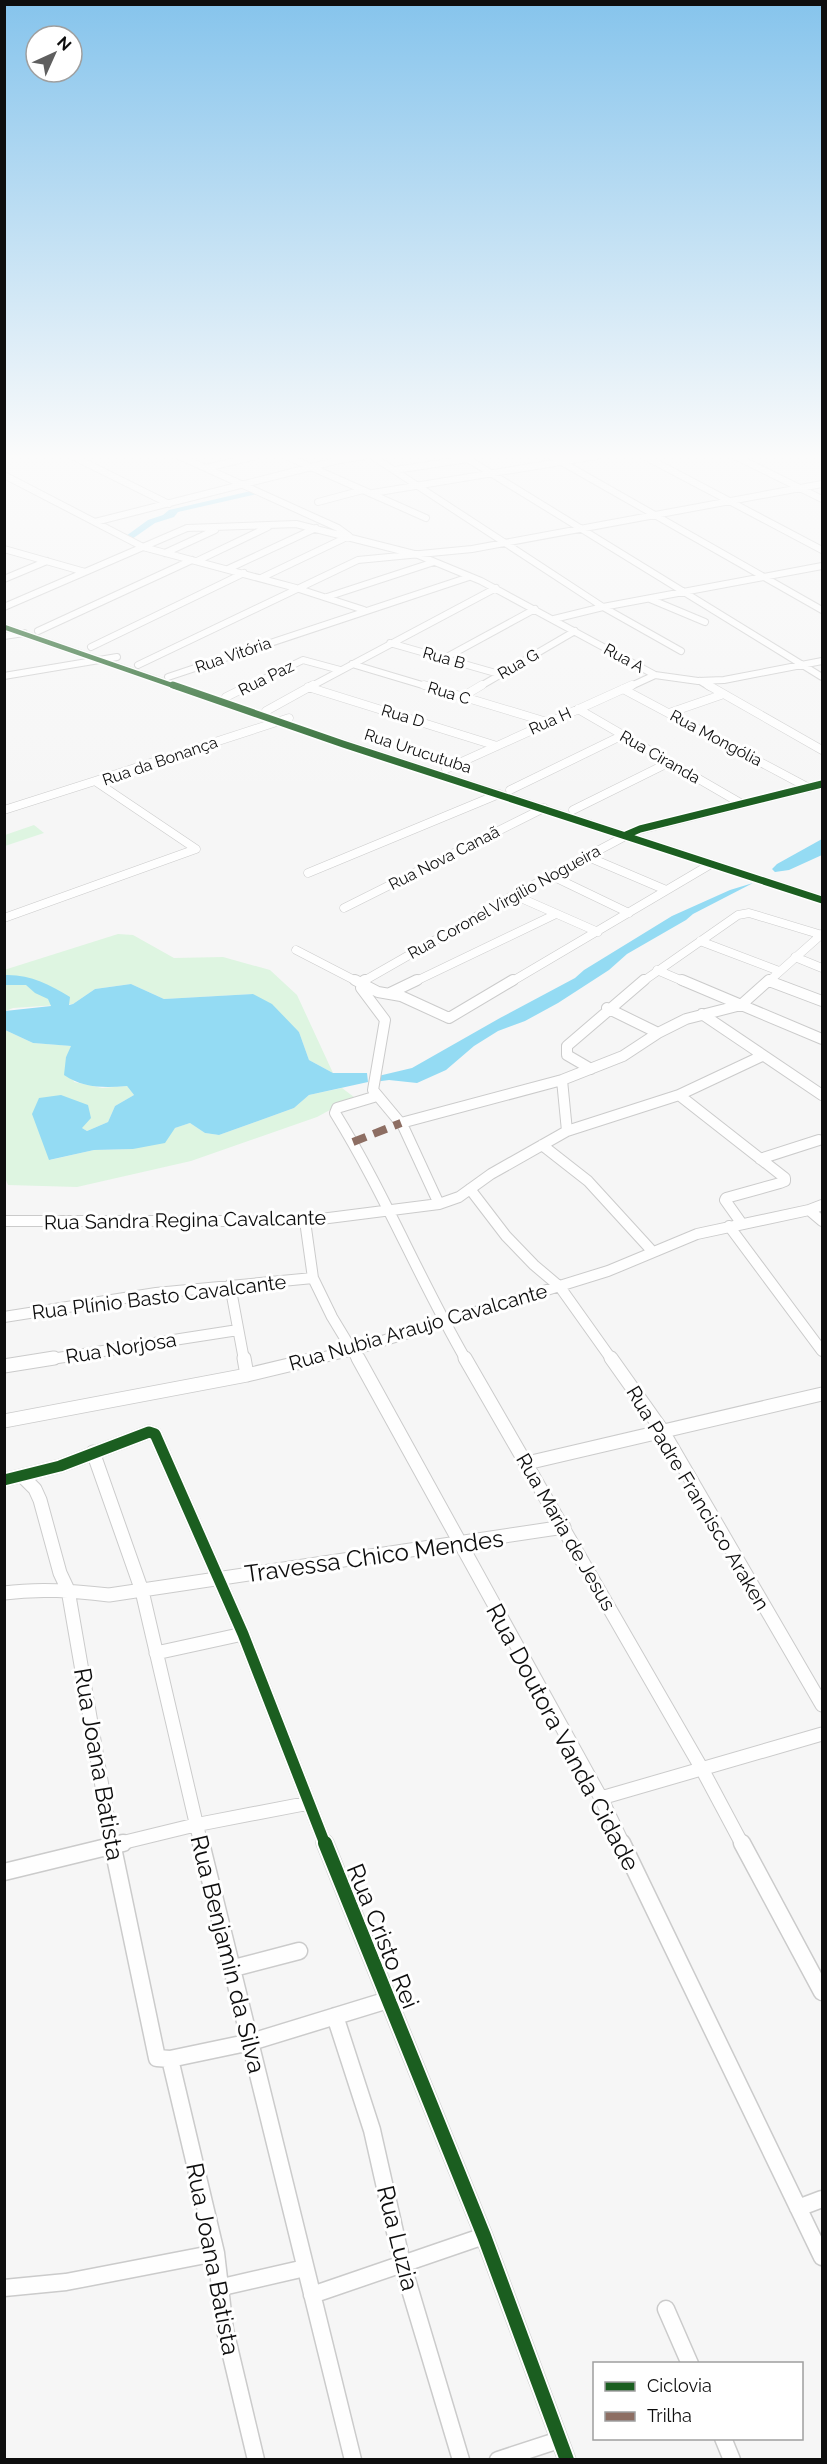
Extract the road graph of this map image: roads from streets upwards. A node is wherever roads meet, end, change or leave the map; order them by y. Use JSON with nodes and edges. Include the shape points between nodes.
{"nodes":[{"id":1,"x":23,"y":571,"type":"edge"},
{"id":2,"x":82,"y":571,"type":"edge"},
{"id":3,"x":171,"y":571,"type":"edge"},
{"id":4,"x":236,"y":571,"type":"edge"},
{"id":5,"x":276,"y":571,"type":"edge"},
{"id":6,"x":334,"y":571,"type":"edge"},
{"id":7,"x":400,"y":571,"type":"edge"},
{"id":8,"x":455,"y":571,"type":"edge"},
{"id":9,"x":546,"y":571,"type":"edge"},
{"id":10,"x":651,"y":571,"type":"edge"},
{"id":11,"x":756,"y":571,"type":"edge"},
{"id":12,"x":794,"y":571,"type":"edge"},
{"id":13,"x":86,"y":572,"type":"joint"},
{"id":14,"x":244,"y":573,"type":"junction"},
{"id":15,"x":765,"y":576,"type":"junction"},
{"id":16,"x":469,"y":577,"type":"junction"},
{"id":17,"x":261,"y":578,"type":"junction"},
{"id":18,"x":4,"y":579,"type":"edge"},
{"id":19,"x":296,"y":588,"type":"junction"},
{"id":20,"x":496,"y":588,"type":"junction"},
{"id":21,"x":686,"y":592,"type":"junction"},
{"id":22,"x":327,"y":597,"type":"junction"},
{"id":23,"x":650,"y":599,"type":"junction"},
{"id":24,"x":4,"y":607,"type":"edge"},
{"id":25,"x":603,"y":607,"type":"junction"},
{"id":26,"x":535,"y":609,"type":"junction"},
{"id":27,"x":364,"y":610,"type":"junction"},
{"id":28,"x":822,"y":610,"type":"edge"},
{"id":29,"x":554,"y":619,"type":"junction"},
{"id":30,"x":4,"y":620,"type":"edge"},
{"id":31,"x":705,"y":622,"type":"dead end"},
{"id":32,"x":4,"y":627,"type":"edge"},
{"id":33,"x":38,"y":631,"type":"junction"},
{"id":34,"x":575,"y":631,"type":"junction"},
{"id":35,"x":24,"y":633,"type":"junction"},
{"id":36,"x":4,"y":636,"type":"edge"},
{"id":37,"x":390,"y":643,"type":"junction"},
{"id":38,"x":91,"y":647,"type":"junction"},
{"id":39,"x":681,"y":651,"type":"dead end"},
{"id":40,"x":117,"y":657,"type":"junction"},
{"id":41,"x":445,"y":658,"type":"junction"},
{"id":42,"x":104,"y":660,"type":"junction"},
{"id":43,"x":822,"y":661,"type":"edge"},
{"id":44,"x":352,"y":664,"type":"junction"},
{"id":45,"x":138,"y":665,"type":"junction"},
{"id":46,"x":802,"y":665,"type":"junction"},
{"id":47,"x":340,"y":670,"type":"junction"},
{"id":48,"x":499,"y":674,"type":"junction"},
{"id":49,"x":7,"y":675,"type":"edge"},
{"id":50,"x":655,"y":675,"type":"junction"},
{"id":51,"x":168,"y":677,"type":"junction"},
{"id":52,"x":822,"y":677,"type":"edge"},
{"id":53,"x":698,"y":681,"type":"junction"},
{"id":54,"x":308,"y":687,"type":"junction"},
{"id":55,"x":623,"y":689,"type":"junction"},
{"id":56,"x":721,"y":695,"type":"junction"},
{"id":57,"x":226,"y":697,"type":"junction"},
{"id":58,"x":462,"y":697,"type":"junction"},
{"id":59,"x":578,"y":710,"type":"junction"},
{"id":60,"x":266,"y":711,"type":"junction"},
{"id":61,"x":669,"y":713,"type":"junction"},
{"id":62,"x":289,"y":718,"type":"junction"},
{"id":63,"x":277,"y":722,"type":"junction"},
{"id":64,"x":547,"y":722,"type":"junction"},
{"id":65,"x":623,"y":735,"type":"junction"},
{"id":66,"x":497,"y":746,"type":"junction"},
{"id":67,"x":822,"y":750,"type":"edge"},
{"id":68,"x":379,"y":751,"type":"junction"},
{"id":69,"x":398,"y":757,"type":"junction"},
{"id":70,"x":670,"y":762,"type":"junction"},
{"id":71,"x":446,"y":769,"type":"junction"},
{"id":72,"x":95,"y":781,"type":"junction"},
{"id":73,"x":822,"y":784,"type":"edge"},
{"id":74,"x":808,"y":788,"type":"junction"},
{"id":75,"x":505,"y":792,"type":"junction"},
{"id":76,"x":742,"y":804,"type":"junction"},
{"id":77,"x":544,"y":808,"type":"junction"},
{"id":78,"x":4,"y":810,"type":"edge"},
{"id":79,"x":573,"y":810,"type":"junction"},
{"id":80,"x":630,"y":833,"type":"junction"},
{"id":81,"x":586,"y":856,"type":"junction"},
{"id":82,"x":711,"y":864,"type":"junction"},
{"id":83,"x":308,"y":873,"type":"dead end"},
{"id":84,"x":550,"y":875,"type":"junction"},
{"id":85,"x":666,"y":890,"type":"junction"},
{"id":86,"x":822,"y":891,"type":"edge"},
{"id":87,"x":514,"y":895,"type":"junction"},
{"id":88,"x":822,"y":900,"type":"edge"},
{"id":89,"x":344,"y":908,"type":"dead end"},
{"id":90,"x":629,"y":913,"type":"junction"},
{"id":91,"x":556,"y":914,"type":"junction"},
{"id":92,"x":4,"y":918,"type":"edge"},
{"id":93,"x":598,"y":932,"type":"junction"},
{"id":94,"x":822,"y":935,"type":"edge"},
{"id":95,"x":700,"y":941,"type":"junction"},
{"id":96,"x":296,"y":950,"type":"dead end"},
{"id":97,"x":795,"y":957,"type":"junction"},
{"id":98,"x":822,"y":968,"type":"edge"},
{"id":99,"x":657,"y":970,"type":"junction"},
{"id":100,"x":779,"y":971,"type":"junction"},
{"id":101,"x":769,"y":981,"type":"junction"},
{"id":102,"x":362,"y":982,"type":"junction"},
{"id":103,"x":390,"y":993,"type":"junction"},
{"id":104,"x":822,"y":1001,"type":"edge"},
{"id":105,"x":741,"y":1005,"type":"junction"},
{"id":106,"x":607,"y":1008,"type":"junction"},
{"id":107,"x":702,"y":1014,"type":"junction"},
{"id":108,"x":658,"y":1033,"type":"junction"},
{"id":109,"x":822,"y":1039,"type":"edge"},
{"id":110,"x":762,"y":1056,"type":"junction"},
{"id":111,"x":591,"y":1069,"type":"junction"},
{"id":112,"x":562,"y":1080,"type":"junction"},
{"id":113,"x":679,"y":1095,"type":"junction"},
{"id":114,"x":822,"y":1095,"type":"edge"},
{"id":115,"x":377,"y":1096,"type":"junction"},
{"id":116,"x":401,"y":1123,"type":"junction"},
{"id":117,"x":567,"y":1131,"type":"junction"},
{"id":118,"x":819,"y":1140,"type":"dead end"},
{"id":119,"x":542,"y":1145,"type":"junction"},
{"id":120,"x":760,"y":1159,"type":"junction"},
{"id":121,"x":470,"y":1189,"type":"junction"},
{"id":122,"x":439,"y":1204,"type":"junction"},
{"id":123,"x":822,"y":1206,"type":"edge"},
{"id":124,"x":809,"y":1210,"type":"junction"},
{"id":125,"x":388,"y":1212,"type":"junction"},
{"id":126,"x":4,"y":1221,"type":"edge"},
{"id":127,"x":305,"y":1221,"type":"junction"},
{"id":128,"x":822,"y":1221,"type":"edge"},
{"id":129,"x":742,"y":1224,"type":"junction"},
{"id":130,"x":729,"y":1226,"type":"junction"},
{"id":131,"x":652,"y":1251,"type":"junction"},
{"id":132,"x":313,"y":1278,"type":"junction"},
{"id":133,"x":230,"y":1285,"type":"junction"},
{"id":134,"x":560,"y":1287,"type":"junction"},
{"id":135,"x":4,"y":1317,"type":"edge"},
{"id":136,"x":444,"y":1322,"type":"junction"},
{"id":137,"x":238,"y":1330,"type":"junction"},
{"id":138,"x":353,"y":1350,"type":"junction"},
{"id":139,"x":822,"y":1351,"type":"edge"},
{"id":140,"x":4,"y":1366,"type":"edge"},
{"id":141,"x":247,"y":1375,"type":"junction"},
{"id":142,"x":822,"y":1394,"type":"edge"},
{"id":143,"x":4,"y":1421,"type":"edge"},
{"id":144,"x":662,"y":1430,"type":"junction"},
{"id":145,"x":93,"y":1452,"type":"junction"},
{"id":146,"x":527,"y":1463,"type":"junction"},
{"id":147,"x":23,"y":1477,"type":"junction"},
{"id":148,"x":4,"y":1480,"type":"edge"},
{"id":149,"x":564,"y":1527,"type":"junction"},
{"id":150,"x":458,"y":1544,"type":"junction"},
{"id":151,"x":217,"y":1579,"type":"junction"},
{"id":152,"x":68,"y":1590,"type":"junction"},
{"id":153,"x":142,"y":1591,"type":"junction"},
{"id":154,"x":4,"y":1593,"type":"edge"},
{"id":155,"x":243,"y":1634,"type":"junction"},
{"id":156,"x":156,"y":1653,"type":"junction"},
{"id":157,"x":822,"y":1706,"type":"edge"},
{"id":158,"x":822,"y":1734,"type":"edge"},
{"id":159,"x":702,"y":1769,"type":"junction"},
{"id":160,"x":601,"y":1798,"type":"junction"},
{"id":161,"x":309,"y":1803,"type":"junction"},
{"id":162,"x":195,"y":1825,"type":"junction"},
{"id":163,"x":112,"y":1844,"type":"junction"},
{"id":164,"x":4,"y":1872,"type":"edge"},
{"id":165,"x":299,"y":1951,"type":"dead end"},
{"id":166,"x":230,"y":1969,"type":"junction"},
{"id":167,"x":822,"y":1992,"type":"edge"},
{"id":168,"x":388,"y":2000,"type":"junction"},
{"id":169,"x":335,"y":2016,"type":"junction"},
{"id":170,"x":251,"y":2042,"type":"junction"},
{"id":171,"x":163,"y":2058,"type":"junction"},
{"id":172,"x":822,"y":2199,"type":"edge"},
{"id":173,"x":798,"y":2208,"type":"junction"},
{"id":174,"x":484,"y":2236,"type":"junction"},
{"id":175,"x":216,"y":2253,"type":"junction"},
{"id":176,"x":822,"y":2257,"type":"edge"},
{"id":177,"x":402,"y":2263,"type":"junction"},
{"id":178,"x":305,"y":2268,"type":"junction"},
{"id":179,"x":4,"y":2288,"type":"edge"},
{"id":180,"x":218,"y":2288,"type":"junction"},
{"id":181,"x":312,"y":2295,"type":"junction"},
{"id":182,"x":666,"y":2309,"type":"dead end"},
{"id":183,"x":689,"y":2362,"type":"edge"},
{"id":184,"x":559,"y":2440,"type":"junction"},
{"id":185,"x":723,"y":2440,"type":"edge"},
{"id":186,"x":256,"y":2460,"type":"edge"},
{"id":187,"x":352,"y":2460,"type":"edge"},
{"id":188,"x":461,"y":2460,"type":"edge"},
{"id":189,"x":498,"y":2460,"type":"edge"},
{"id":190,"x":567,"y":2460,"type":"edge"},
{"id":191,"x":732,"y":2460,"type":"edge"}],
"edges":[{"from":1,"to":18,"type":"street"},
{"from":2,"to":13,"type":"street"},
{"from":3,"to":33,"type":"street"},
{"from":4,"to":14,"type":"street"},
{"from":5,"to":17,"type":"street"},
{"from":6,"to":19,"type":"street"},
{"from":7,"to":22,"type":"street"},
{"from":8,"to":16,"type":"street","name":"Rua A"},
{"from":9,"to":25,"type":"street"},
{"from":10,"to":21,"type":"street"},
{"from":11,"to":15,"type":"street"},
{"from":12,"to":15,"type":"street"},
{"from":13,"to":24,"type":"street","name":"Rua A"},
{"from":14,"to":17,"type":"street"},
{"from":14,"to":38,"type":"street"},
{"from":15,"to":21,"type":"street"},
{"from":15,"to":28,"type":"street"},
{"from":16,"to":20,"type":"street","name":"Rua A"},
{"from":16,"to":27,"type":"street","name":"Rua Vitória"},
{"from":17,"to":19,"type":"street"},
{"from":19,"to":22,"type":"street"},
{"from":19,"to":45,"type":"street"},
{"from":20,"to":26,"type":"street","name":"Rua A"},
{"from":20,"to":37,"type":"street"},
{"from":21,"to":23,"type":"street"},
{"from":21,"to":46,"type":"street"},
{"from":22,"to":27,"type":"street"},
{"from":23,"to":25,"type":"street"},
{"from":23,"to":31,"type":"street"},
{"from":25,"to":29,"type":"street"},
{"from":25,"to":39,"type":"street"},
{"from":26,"to":29,"type":"street","name":"Rua A"},
{"from":26,"to":41,"type":"street"},
{"from":27,"to":51,"type":"street","name":"Rua Vitória"},
{"from":29,"to":34,"type":"street","name":"Rua A"},
{"from":30,"to":33,"type":"street","name":"Rua Urucutuba"},
{"from":32,"to":35,"type":"street","name":"Rua Urucutuba"},
{"from":33,"to":38,"type":"street","name":"Rua Urucutuba"},
{"from":34,"to":48,"type":"street","name":"Rua G"},
{"from":34,"to":50,"type":"street","name":"Rua A"},
{"from":35,"to":36,"type":"street"},
{"from":35,"to":42,"type":"street","name":"Rua Urucutuba"},
{"from":37,"to":41,"type":"street","name":"Rua B"},
{"from":37,"to":44,"type":"street"},
{"from":38,"to":40,"type":"street","name":"Rua Urucutuba"},
{"from":40,"to":42,"type":"street"},
{"from":40,"to":45,"type":"street","name":"Rua Urucutuba"},
{"from":41,"to":48,"type":"street","name":"Rua B"},
{"from":42,"to":49,"type":"street"},
{"from":42,"to":63,"type":"street","name":"Rua Urucutuba"},
{"from":43,"to":46,"type":"street"},
{"from":44,"to":47,"type":"street"},
{"from":44,"to":58,"type":"street","name":"Rua C"},
{"from":45,"to":51,"type":"street","name":"Rua Urucutuba"},
{"from":46,"to":52,"type":"street"},
{"from":46,"to":53,"type":"street"},
{"from":47,"to":54,"type":"street"},
{"from":47,"to":57,"type":"street","name":"Rua Paz","via":[[302,660]]},
{"from":48,"to":58,"type":"street","name":"Rua G"},
{"from":50,"to":53,"type":"street"},
{"from":50,"to":55,"type":"street","name":"Rua H"},
{"from":51,"to":57,"type":"street","name":"Rua Urucutuba"},
{"from":53,"to":56,"type":"street"},
{"from":54,"to":60,"type":"street"},
{"from":54,"to":66,"type":"street","name":"Rua D"},
{"from":55,"to":59,"type":"street","name":"Rua H"},
{"from":55,"to":61,"type":"street","name":"Rua Mongólia"},
{"from":56,"to":61,"type":"street"},
{"from":56,"to":67,"type":"street"},
{"from":57,"to":60,"type":"street","name":"Rua Urucutuba"},
{"from":58,"to":64,"type":"street","name":"Rua C"},
{"from":59,"to":64,"type":"street","name":"Rua H"},
{"from":59,"to":65,"type":"street","name":"Rua Ciranda"},
{"from":60,"to":62,"type":"street","name":"Rua Urucutuba"},
{"from":61,"to":74,"type":"street","name":"Rua Mongólia"},
{"from":62,"to":63,"type":"street","name":"Rua da Bonança"},
{"from":62,"to":68,"type":"street","name":"Rua Urucutuba"},
{"from":63,"to":68,"type":"street","name":"Rua Urucutuba"},
{"from":63,"to":72,"type":"street","name":"Rua da Bonança"},
{"from":64,"to":66,"type":"street","name":"Rua H"},
{"from":65,"to":70,"type":"street","name":"Rua Ciranda"},
{"from":65,"to":75,"type":"street"},
{"from":66,"to":71,"type":"street","name":"Rua H"},
{"from":68,"to":69,"type":"street","name":"Rua Urucutuba"},
{"from":69,"to":71,"type":"street","name":"Rua Urucutuba"},
{"from":69,"to":75,"type":"street","name":"Rua Urucutuba"},
{"from":70,"to":76,"type":"street","name":"Rua Ciranda"},
{"from":70,"to":79,"type":"street"},
{"from":71,"to":75,"type":"street","name":"Rua Urucutuba"},
{"from":72,"to":78,"type":"street"},
{"from":72,"to":92,"type":"street","name":"Rua da Bonança","via":[[196,849]]},
{"from":73,"to":74,"type":"street","name":"Rua Coronel Virgílio Nogueira"},
{"from":74,"to":76,"type":"street","name":"Rua Coronel Virgílio Nogueira"},
{"from":75,"to":77,"type":"street","name":"Rua Urucutuba"},
{"from":75,"to":79,"type":"street","name":"Rua Urucutuba"},
{"from":75,"to":83,"type":"street"},
{"from":76,"to":80,"type":"street","name":"Rua Coronel Virgílio Nogueira"},
{"from":77,"to":80,"type":"street","name":"Rua Urucutuba"},
{"from":77,"to":89,"type":"street","name":"Rua Nova Canaã"},
{"from":79,"to":80,"type":"street","name":"Rua Urucutuba"},
{"from":80,"to":81,"type":"street","name":"Rua Coronel Virgílio Nogueira"},
{"from":80,"to":82,"type":"street","name":"Rua Urucutuba"},
{"from":80,"to":86,"type":"street","name":"Rua Urucutuba"},
{"from":81,"to":84,"type":"street","name":"Rua Coronel Virgílio Nogueira"},
{"from":81,"to":85,"type":"street"},
{"from":82,"to":85,"type":"street"},
{"from":82,"to":88,"type":"street","name":"Rua Urucutuba"},
{"from":84,"to":87,"type":"street","name":"Rua Coronel Virgílio Nogueira"},
{"from":84,"to":90,"type":"street"},
{"from":85,"to":90,"type":"street"},
{"from":87,"to":91,"type":"street"},
{"from":87,"to":102,"type":"street","name":"Rua Coronel Virgílio Nogueira"},
{"from":90,"to":93,"type":"street"},
{"from":91,"to":93,"type":"street"},
{"from":91,"to":103,"type":"street"},
{"from":93,"to":103,"type":"street","via":[[448,1018]]},
{"from":94,"to":95,"type":"street","via":[[749,913],[741,914]]},
{"from":94,"to":97,"type":"street"},
{"from":95,"to":99,"type":"street"},
{"from":95,"to":100,"type":"street"},
{"from":96,"to":102,"type":"street"},
{"from":97,"to":98,"type":"street"},
{"from":97,"to":100,"type":"street"},
{"from":99,"to":105,"type":"street"},
{"from":99,"to":106,"type":"street"},
{"from":100,"to":101,"type":"street"},
{"from":101,"to":104,"type":"street"},
{"from":101,"to":105,"type":"street"},
{"from":102,"to":103,"type":"street","via":[[378,992]]},
{"from":102,"to":115,"type":"street","via":[[361,988],[385,1020],[373,1080]]},
{"from":105,"to":107,"type":"street"},
{"from":105,"to":109,"type":"street"},
{"from":106,"to":108,"type":"street"},
{"from":106,"to":111,"type":"street","via":[[567,1046],[567,1055]]},
{"from":107,"to":108,"type":"street"},
{"from":107,"to":110,"type":"street"},
{"from":108,"to":111,"type":"street","via":[[623,1056]]},
{"from":110,"to":113,"type":"street","name":"Rua Sandra Regina Cavalcante"},
{"from":110,"to":114,"type":"street"},
{"from":111,"to":112,"type":"street"},
{"from":112,"to":116,"type":"street"},
{"from":112,"to":117,"type":"street"},
{"from":113,"to":117,"type":"street","name":"Rua Sandra Regina Cavalcante"},
{"from":113,"to":120,"type":"street"},
{"from":115,"to":116,"type":"street"},
{"from":115,"to":125,"type":"street","name":"Rua Maria de Jesus","via":[[334,1111]]},
{"from":116,"to":122,"type":"street"},
{"from":117,"to":119,"type":"street","name":"Rua Sandra Regina Cavalcante"},
{"from":118,"to":120,"type":"street"},
{"from":119,"to":121,"type":"street","name":"Rua Sandra Regina Cavalcante"},
{"from":119,"to":131,"type":"street","via":[[572,1164],[597,1188]]},
{"from":120,"to":129,"type":"street","via":[[785,1181],[726,1198]]},
{"from":121,"to":122,"type":"street","name":"Rua Sandra Regina Cavalcante"},
{"from":121,"to":134,"type":"street","name":"Rua Padre Francisco Araken","via":[[506,1236]]},
{"from":122,"to":125,"type":"street","name":"Rua Sandra Regina Cavalcante"},
{"from":123,"to":124,"type":"street","name":"Rua Nubia Araujo Cavalcante"},
{"from":124,"to":128,"type":"street"},
{"from":124,"to":129,"type":"street","name":"Rua Nubia Araujo Cavalcante"},
{"from":125,"to":127,"type":"street","name":"Rua Sandra Regina Cavalcante"},
{"from":125,"to":136,"type":"street","name":"Rua Maria de Jesus"},
{"from":126,"to":127,"type":"street","name":"Rua Sandra Regina Cavalcante"},
{"from":127,"to":132,"type":"street","name":"Rua Doutora Vanda Cidade"},
{"from":129,"to":130,"type":"street","name":"Rua Nubia Araujo Cavalcante"},
{"from":130,"to":131,"type":"street","name":"Rua Nubia Araujo Cavalcante"},
{"from":130,"to":139,"type":"street"},
{"from":131,"to":134,"type":"street","name":"Rua Nubia Araujo Cavalcante"},
{"from":132,"to":133,"type":"street","name":"Rua Plínio Basto Cavalcante"},
{"from":132,"to":138,"type":"street","name":"Rua Doutora Vanda Cidade"},
{"from":133,"to":135,"type":"street","name":"Rua Plínio Basto Cavalcante"},
{"from":133,"to":137,"type":"street"},
{"from":134,"to":136,"type":"street","name":"Rua Nubia Araujo Cavalcante"},
{"from":134,"to":144,"type":"street","name":"Rua Padre Francisco Araken"},
{"from":136,"to":138,"type":"street","name":"Rua Nubia Araujo Cavalcante"},
{"from":136,"to":146,"type":"street","name":"Rua Maria de Jesus"},
{"from":137,"to":140,"type":"street","name":"Rua Norjosa"},
{"from":137,"to":141,"type":"street"},
{"from":138,"to":141,"type":"street","name":"Rua Nubia Araujo Cavalcante"},
{"from":138,"to":150,"type":"street","name":"Rua Doutora Vanda Cidade"},
{"from":141,"to":143,"type":"street","name":"Rua Nubia Araujo Cavalcante"},
{"from":142,"to":144,"type":"street"},
{"from":144,"to":146,"type":"street"},
{"from":144,"to":157,"type":"street","name":"Rua Padre Francisco Araken"},
{"from":145,"to":147,"type":"street"},
{"from":145,"to":151,"type":"street","name":"Rua Cristo Rei","via":[[152,1432]]},
{"from":145,"to":153,"type":"street","name":"Rua Benjamin da Silva"},
{"from":146,"to":149,"type":"street","name":"Rua Maria de Jesus"},
{"from":147,"to":148,"type":"street"},
{"from":147,"to":152,"type":"street","name":"Rua Joana Batista","via":[[40,1500]]},
{"from":149,"to":150,"type":"street","name":"Travessa Chico Mendes"},
{"from":149,"to":159,"type":"street","name":"Rua Maria de Jesus"},
{"from":150,"to":151,"type":"street","name":"Travessa Chico Mendes"},
{"from":150,"to":160,"type":"street","name":"Rua Doutora Vanda Cidade"},
{"from":151,"to":153,"type":"street","name":"Travessa Chico Mendes"},
{"from":151,"to":155,"type":"street","name":"Rua Cristo Rei"},
{"from":152,"to":153,"type":"street","name":"Travessa Chico Mendes","via":[[109,1595]]},
{"from":152,"to":154,"type":"street","name":"Travessa Chico Mendes"},
{"from":152,"to":163,"type":"street","name":"Rua Joana Batista"},
{"from":153,"to":156,"type":"street","name":"Rua Benjamin da Silva"},
{"from":155,"to":156,"type":"street"},
{"from":155,"to":161,"type":"street","name":"Rua Cristo Rei"},
{"from":156,"to":162,"type":"street","name":"Rua Benjamin da Silva"},
{"from":158,"to":159,"type":"street"},
{"from":159,"to":160,"type":"street"},
{"from":159,"to":167,"type":"street","name":"Rua Maria de Jesus"},
{"from":160,"to":173,"type":"street","name":"Rua Doutora Vanda Cidade"},
{"from":161,"to":162,"type":"street"},
{"from":161,"to":168,"type":"street","name":"Rua Cristo Rei"},
{"from":162,"to":163,"type":"street"},
{"from":162,"to":166,"type":"street","name":"Rua Benjamin da Silva"},
{"from":163,"to":164,"type":"street"},
{"from":163,"to":171,"type":"street","name":"Rua Joana Batista"},
{"from":165,"to":166,"type":"street"},
{"from":166,"to":170,"type":"street","name":"Rua Benjamin da Silva"},
{"from":168,"to":169,"type":"street"},
{"from":168,"to":174,"type":"street","name":"Rua Cristo Rei"},
{"from":169,"to":170,"type":"street"},
{"from":169,"to":177,"type":"street","name":"Rua Luzia","via":[[372,2130]]},
{"from":170,"to":171,"type":"street"},
{"from":170,"to":178,"type":"street","name":"Rua Benjamin da Silva"},
{"from":171,"to":175,"type":"street","name":"Rua Joana Batista"},
{"from":172,"to":173,"type":"street"},
{"from":173,"to":176,"type":"street","name":"Rua Doutora Vanda Cidade"},
{"from":174,"to":177,"type":"street"},
{"from":174,"to":184,"type":"street","name":"Rua Cristo Rei"},
{"from":175,"to":179,"type":"street","via":[[66,2282]]},
{"from":175,"to":180,"type":"street","name":"Rua Joana Batista"},
{"from":177,"to":181,"type":"street"},
{"from":177,"to":188,"type":"street","name":"Rua Luzia"},
{"from":178,"to":180,"type":"street"},
{"from":178,"to":181,"type":"street","name":"Rua Benjamin da Silva"},
{"from":180,"to":186,"type":"street","name":"Rua Joana Batista"},
{"from":181,"to":187,"type":"street","name":"Rua Benjamin da Silva"},
{"from":182,"to":183,"type":"street"},
{"from":184,"to":189,"type":"street"},
{"from":184,"to":190,"type":"street","name":"Rua Cristo Rei"},
{"from":185,"to":191,"type":"street"}]}
